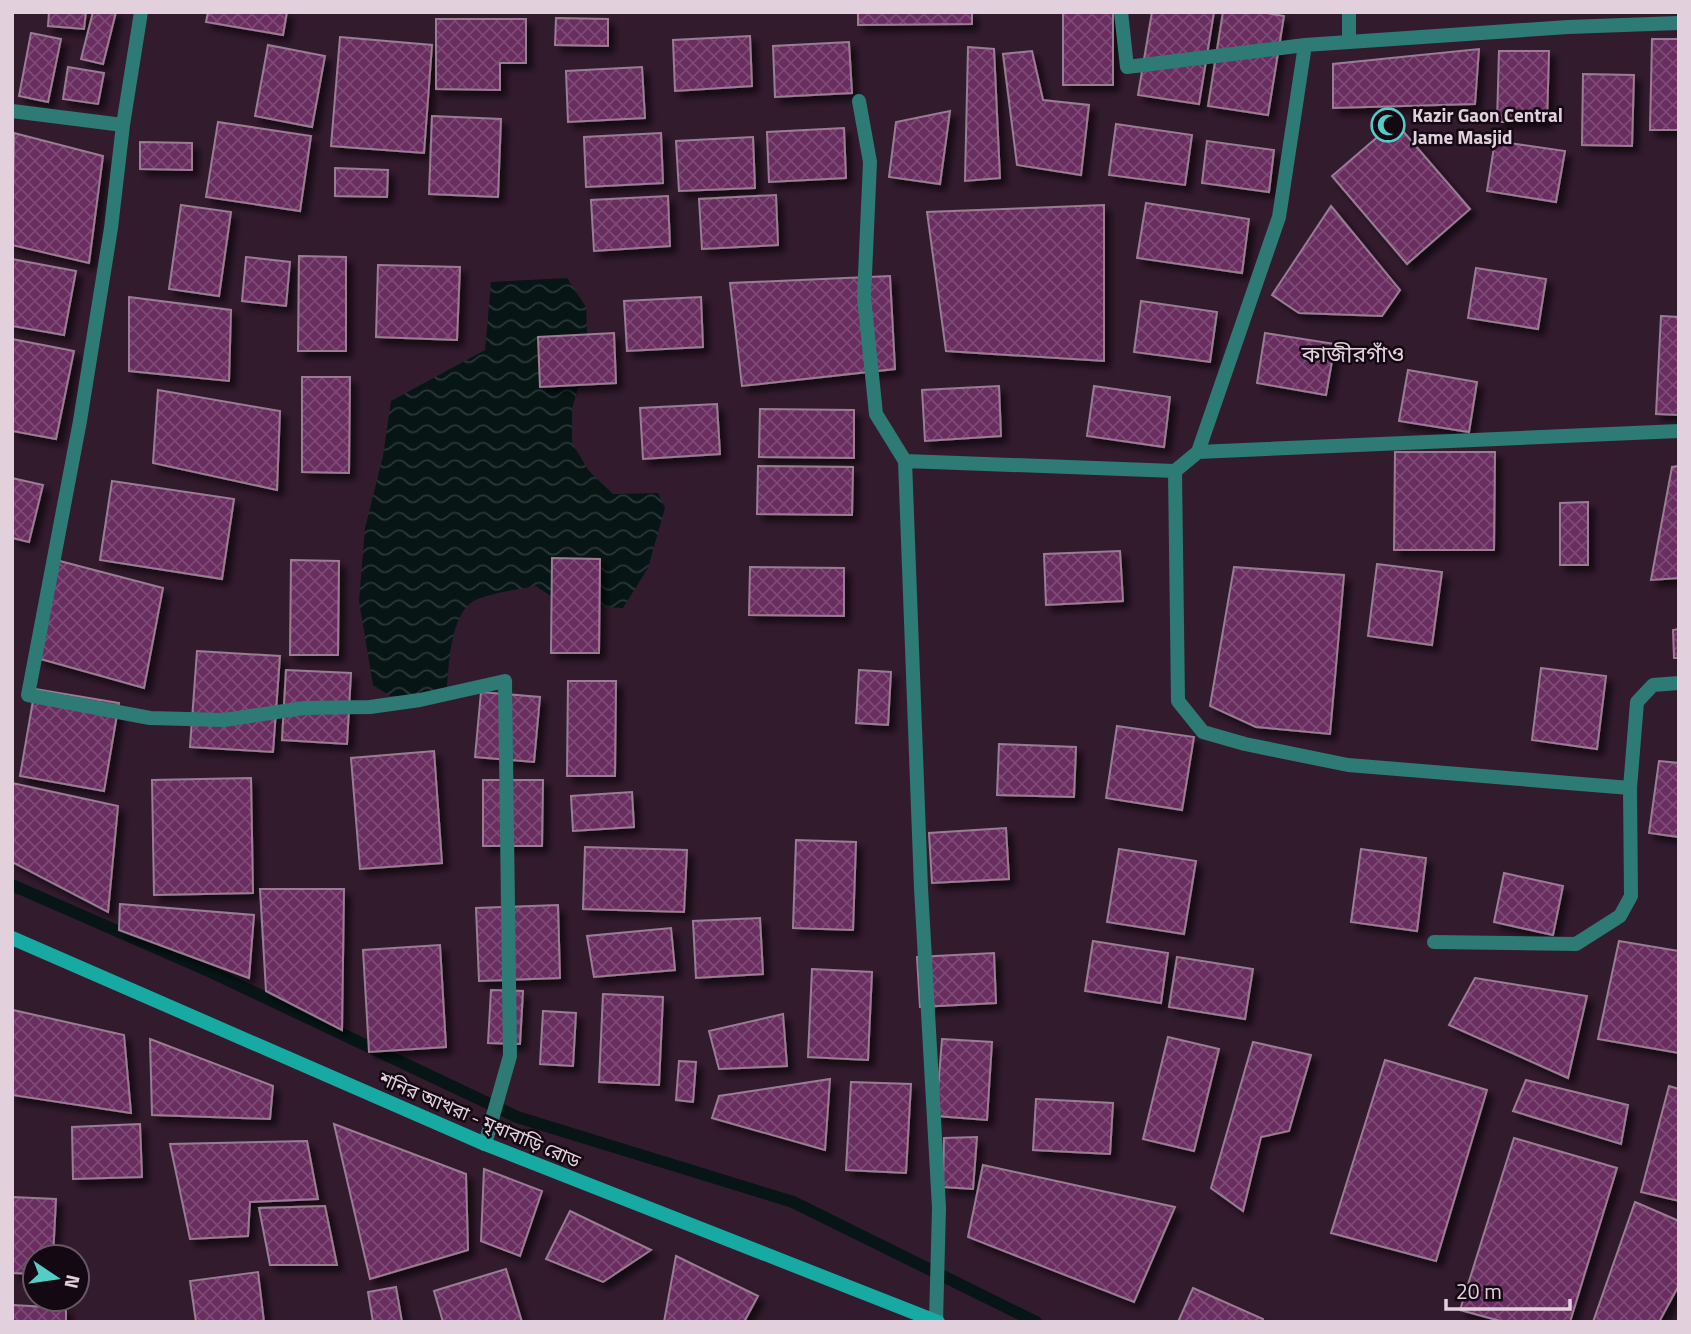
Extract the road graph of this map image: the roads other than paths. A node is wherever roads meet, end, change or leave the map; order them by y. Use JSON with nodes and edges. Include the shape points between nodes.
{"nodes":[{"id":1,"x":141,"y":12,"type":"edge"},
{"id":2,"x":1121,"y":12,"type":"edge"},
{"id":3,"x":1349,"y":12,"type":"edge"},
{"id":4,"x":1679,"y":23,"type":"edge"},
{"id":5,"x":1349,"y":41,"type":"junction"},
{"id":6,"x":1305,"y":45,"type":"junction"},
{"id":7,"x":859,"y":102,"type":"dead end"},
{"id":8,"x":12,"y":111,"type":"edge"},
{"id":9,"x":123,"y":125,"type":"junction"},
{"id":10,"x":1679,"y":431,"type":"edge"},
{"id":11,"x":1198,"y":452,"type":"junction"},
{"id":12,"x":905,"y":461,"type":"junction"},
{"id":13,"x":1175,"y":471,"type":"junction"},
{"id":14,"x":1679,"y":682,"type":"edge"},
{"id":15,"x":1630,"y":788,"type":"junction"},
{"id":16,"x":12,"y":938,"type":"edge"},
{"id":17,"x":1434,"y":942,"type":"dead end"},
{"id":18,"x":485,"y":1144,"type":"junction"},
{"id":19,"x":937,"y":1321,"type":"edge"}],
"edges":[{"from":1,"to":9,"type":"street"},
{"from":2,"to":6,"type":"street","via":[[1127,67]]},
{"from":3,"to":5,"type":"street"},
{"from":4,"to":5,"type":"street"},
{"from":5,"to":6,"type":"street"},
{"from":6,"to":11,"type":"street","via":[[1279,217]]},
{"from":7,"to":12,"type":"street","via":[[870,162],[864,297],[876,414]]},
{"from":8,"to":9,"type":"street"},
{"from":9,"to":18,"type":"street","via":[[80,421],[28,695],[150,718],[224,720],[304,708],[370,707],[505,681],[510,1056]]},
{"from":10,"to":11,"type":"street"},
{"from":11,"to":13,"type":"street"},
{"from":12,"to":13,"type":"street"},
{"from":12,"to":19,"type":"street","via":[[939,1208]]},
{"from":13,"to":15,"type":"street","via":[[1178,701],[1203,732],[1348,765]]},
{"from":14,"to":15,"type":"street","via":[[1653,685],[1637,702]]},
{"from":15,"to":17,"type":"street","via":[[1631,896],[1620,916],[1576,944]]},
{"from":16,"to":18,"type":"main road","name":"শনির আখরা - মৃধাবাড়ি রোড"},
{"from":18,"to":19,"type":"main road","name":"শনির আখরা - মৃধাবাড়ি রোড"}]}
